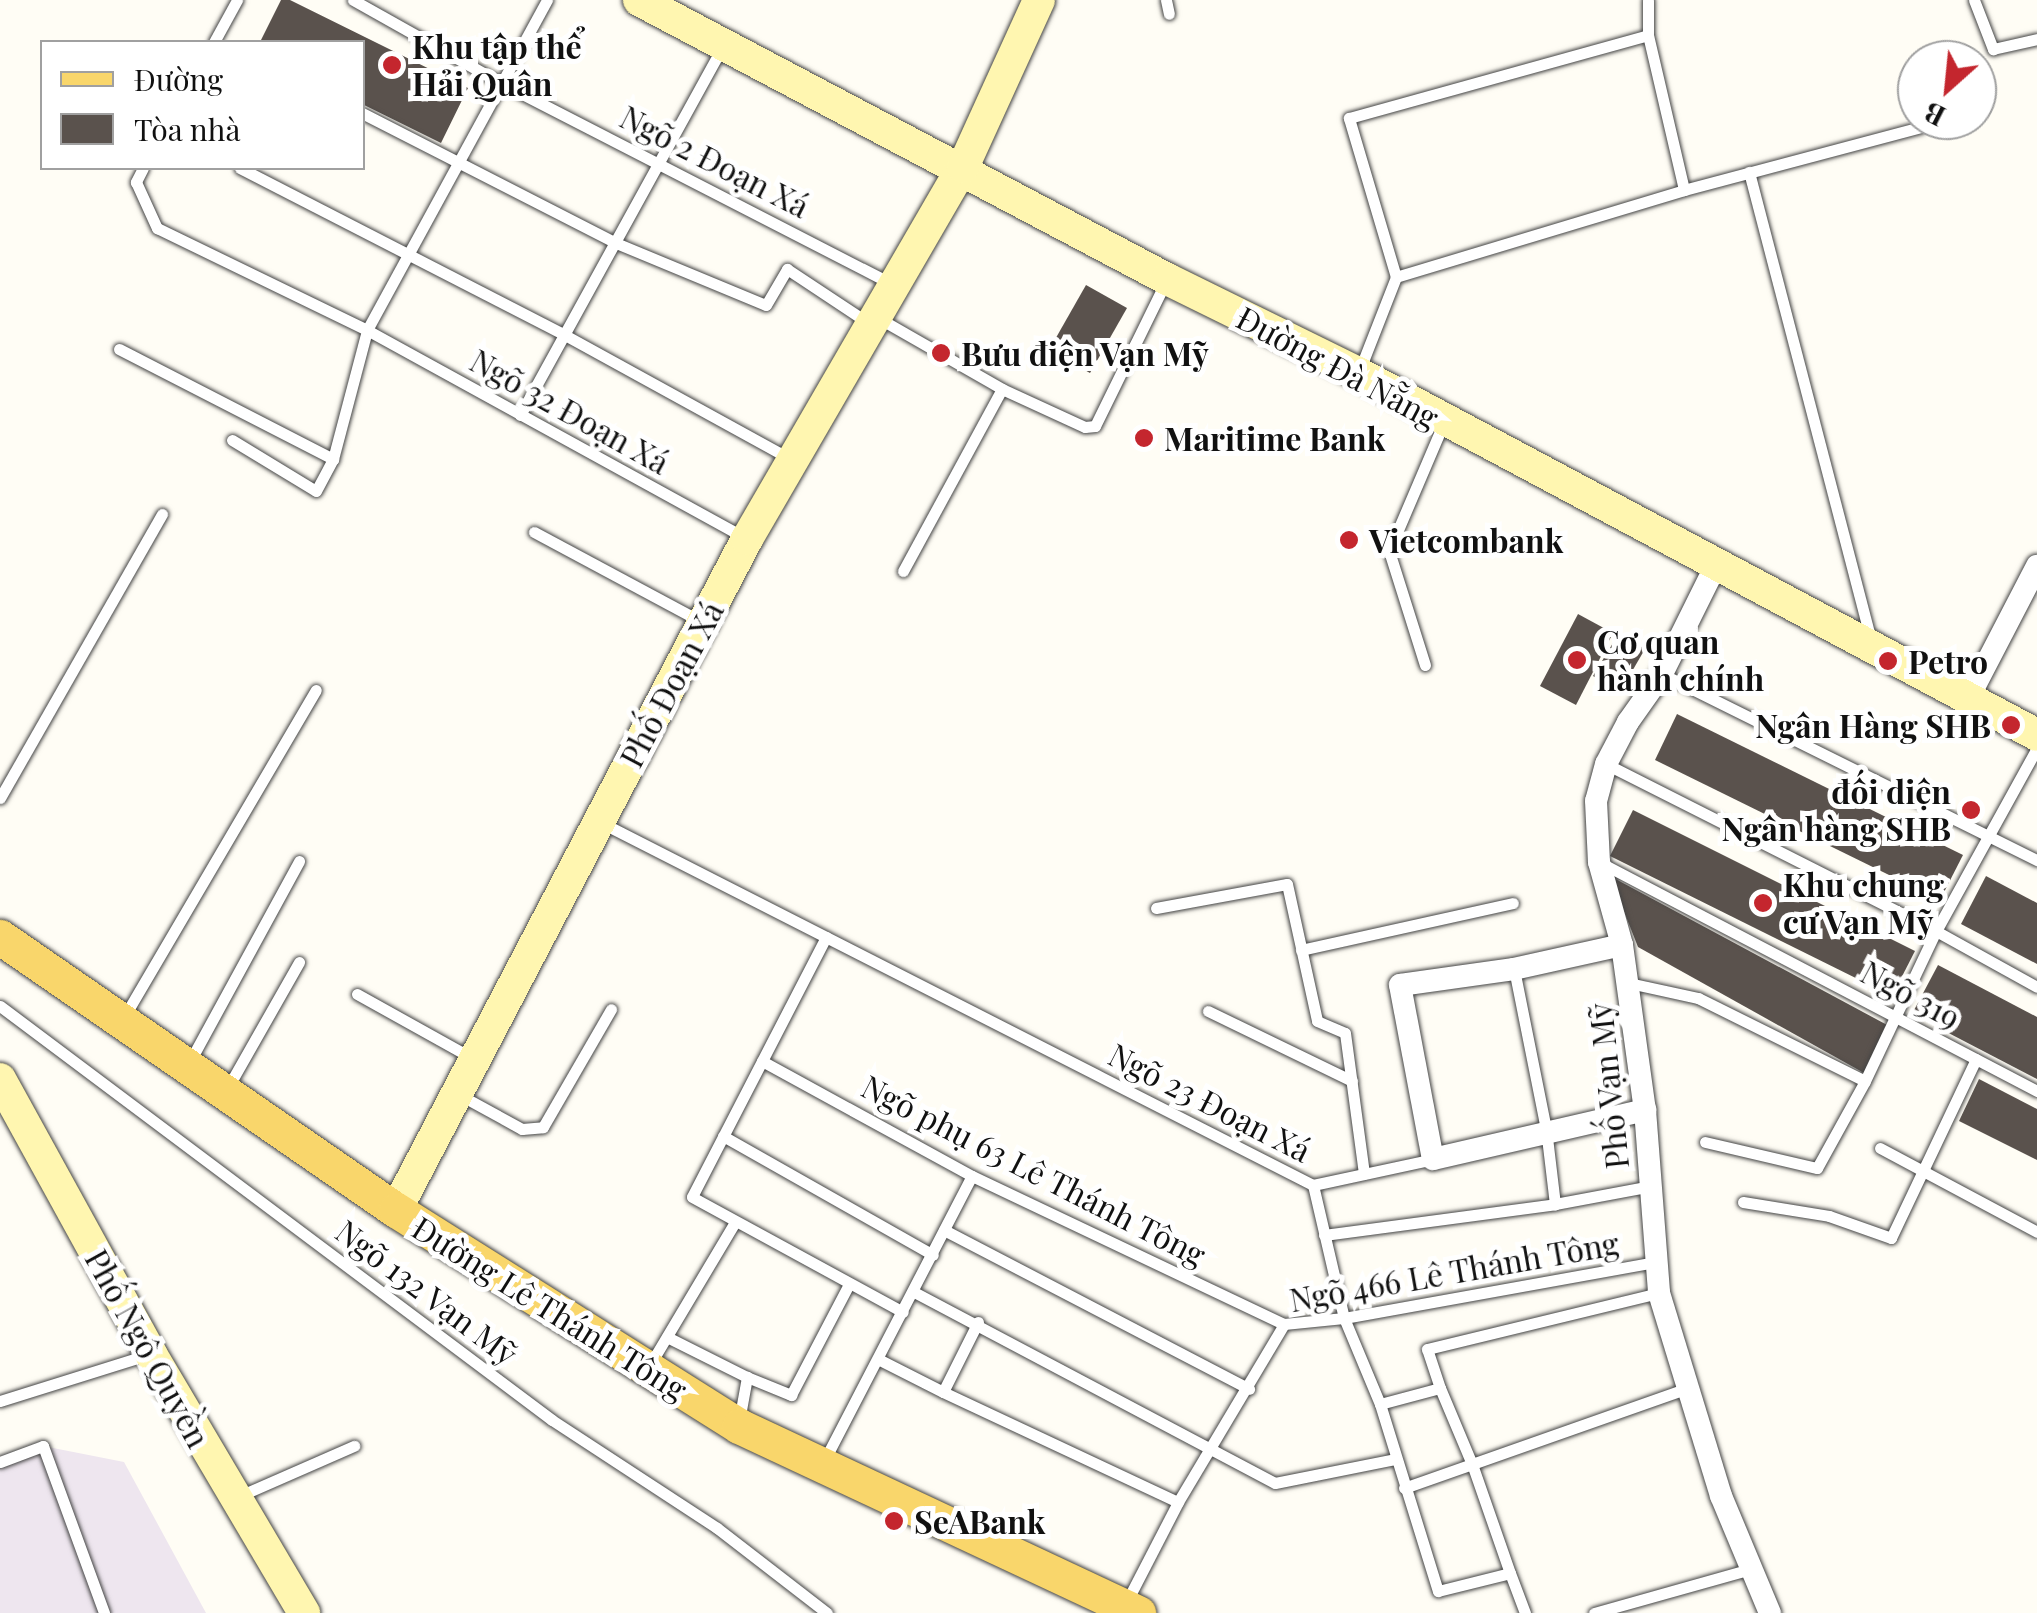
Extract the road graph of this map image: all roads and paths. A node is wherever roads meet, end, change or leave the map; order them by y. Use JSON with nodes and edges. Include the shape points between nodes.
{"nodes":[{"id":1,"x":237,"y":0,"type":"edge"},
{"id":2,"x":353,"y":0,"type":"edge"},
{"id":3,"x":547,"y":0,"type":"edge"},
{"id":4,"x":639,"y":0,"type":"edge"},
{"id":5,"x":1039,"y":0,"type":"edge"},
{"id":6,"x":1166,"y":0,"type":"edge"},
{"id":7,"x":1648,"y":0,"type":"edge"},
{"id":8,"x":1974,"y":0,"type":"edge"},
{"id":9,"x":1169,"y":14,"type":"dead end"},
{"id":10,"x":1648,"y":35,"type":"junction"},
{"id":11,"x":220,"y":40,"type":"edge"},
{"id":12,"x":2037,"y":40,"type":"edge"},
{"id":13,"x":724,"y":44,"type":"junction"},
{"id":14,"x":501,"y":83,"type":"junction"},
{"id":15,"x":365,"y":115,"type":"edge"},
{"id":16,"x":1897,"y":134,"type":"edge"},
{"id":17,"x":658,"y":162,"type":"junction"},
{"id":18,"x":460,"y":164,"type":"junction"},
{"id":19,"x":963,"y":167,"type":"junction"},
{"id":20,"x":143,"y":170,"type":"edge"},
{"id":21,"x":244,"y":170,"type":"edge"},
{"id":22,"x":1749,"y":172,"type":"junction"},
{"id":23,"x":1684,"y":190,"type":"junction"},
{"id":24,"x":616,"y":242,"type":"junction"},
{"id":25,"x":408,"y":254,"type":"junction"},
{"id":26,"x":1396,"y":277,"type":"junction"},
{"id":27,"x":1167,"y":280,"type":"junction"},
{"id":28,"x":894,"y":284,"type":"junction"},
{"id":29,"x":872,"y":320,"type":"junction"},
{"id":30,"x":367,"y":330,"type":"junction"},
{"id":31,"x":563,"y":334,"type":"junction"},
{"id":32,"x":118,"y":350,"type":"dead end"},
{"id":33,"x":1358,"y":373,"type":"junction"},
{"id":34,"x":1002,"y":389,"type":"junction"},
{"id":35,"x":520,"y":415,"type":"junction"},
{"id":36,"x":1444,"y":422,"type":"junction"},
{"id":37,"x":232,"y":440,"type":"dead end"},
{"id":38,"x":333,"y":458,"type":"junction"},
{"id":39,"x":792,"y":460,"type":"junction"},
{"id":40,"x":162,"y":514,"type":"dead end"},
{"id":41,"x":534,"y":532,"type":"dead end"},
{"id":42,"x":747,"y":539,"type":"junction"},
{"id":43,"x":2037,"y":566,"type":"edge"},
{"id":44,"x":1715,"y":567,"type":"junction"},
{"id":45,"x":903,"y":571,"type":"dead end"},
{"id":46,"x":704,"y":622,"type":"junction"},
{"id":47,"x":1875,"y":652,"type":"junction"},
{"id":48,"x":1425,"y":665,"type":"dead end"},
{"id":49,"x":1662,"y":674,"type":"junction"},
{"id":50,"x":316,"y":690,"type":"dead end"},
{"id":51,"x":1968,"y":699,"type":"junction"},
{"id":52,"x":2037,"y":735,"type":"edge"},
{"id":53,"x":2037,"y":748,"type":"edge"},
{"id":54,"x":1606,"y":764,"type":"junction"},
{"id":55,"x":0,"y":798,"type":"edge"},
{"id":56,"x":598,"y":821,"type":"junction"},
{"id":57,"x":1990,"y":836,"type":"junction"},
{"id":58,"x":2037,"y":860,"type":"edge"},
{"id":59,"x":299,"y":861,"type":"dead end"},
{"id":60,"x":1599,"y":862,"type":"junction"},
{"id":61,"x":1512,"y":903,"type":"dead end"},
{"id":62,"x":1156,"y":908,"type":"dead end"},
{"id":63,"x":1936,"y":930,"type":"junction"},
{"id":64,"x":826,"y":937,"type":"junction"},
{"id":65,"x":0,"y":938,"type":"edge"},
{"id":66,"x":1622,"y":945,"type":"junction"},
{"id":67,"x":1301,"y":950,"type":"junction"},
{"id":68,"x":299,"y":962,"type":"dead end"},
{"id":69,"x":1514,"y":970,"type":"junction"},
{"id":70,"x":1629,"y":984,"type":"junction"},
{"id":71,"x":2037,"y":987,"type":"edge"},
{"id":72,"x":357,"y":994,"type":"dead end"},
{"id":73,"x":0,"y":1006,"type":"edge"},
{"id":74,"x":612,"y":1009,"type":"dead end"},
{"id":75,"x":1208,"y":1011,"type":"dead end"},
{"id":76,"x":1896,"y":1016,"type":"junction"},
{"id":77,"x":122,"y":1021,"type":"junction"},
{"id":78,"x":474,"y":1059,"type":"junction"},
{"id":79,"x":1976,"y":1059,"type":"junction"},
{"id":80,"x":762,"y":1060,"type":"junction"},
{"id":81,"x":187,"y":1066,"type":"junction"},
{"id":82,"x":0,"y":1079,"type":"edge"},
{"id":83,"x":1865,"y":1080,"type":"junction"},
{"id":84,"x":1352,"y":1081,"type":"junction"},
{"id":85,"x":2037,"y":1091,"type":"edge"},
{"id":86,"x":225,"y":1092,"type":"junction"},
{"id":87,"x":456,"y":1092,"type":"junction"},
{"id":88,"x":1645,"y":1110,"type":"junction"},
{"id":89,"x":9,"y":1120,"type":"edge"},
{"id":90,"x":1546,"y":1129,"type":"junction"},
{"id":91,"x":723,"y":1136,"type":"junction"},
{"id":92,"x":1705,"y":1142,"type":"dead end"},
{"id":93,"x":1880,"y":1148,"type":"dead end"},
{"id":94,"x":1432,"y":1159,"type":"junction"},
{"id":95,"x":1924,"y":1170,"type":"junction"},
{"id":96,"x":1364,"y":1174,"type":"junction"},
{"id":97,"x":972,"y":1176,"type":"junction"},
{"id":98,"x":1312,"y":1185,"type":"junction"},
{"id":99,"x":1651,"y":1186,"type":"junction"},
{"id":100,"x":1743,"y":1202,"type":"dead end"},
{"id":101,"x":1555,"y":1204,"type":"junction"},
{"id":102,"x":396,"y":1210,"type":"junction"},
{"id":103,"x":735,"y":1222,"type":"junction"},
{"id":104,"x":944,"y":1230,"type":"junction"},
{"id":105,"x":2037,"y":1232,"type":"edge"},
{"id":106,"x":1324,"y":1234,"type":"junction"},
{"id":107,"x":933,"y":1255,"type":"junction"},
{"id":108,"x":1656,"y":1262,"type":"junction"},
{"id":109,"x":849,"y":1284,"type":"junction"},
{"id":110,"x":914,"y":1292,"type":"junction"},
{"id":111,"x":1659,"y":1293,"type":"junction"},
{"id":112,"x":903,"y":1312,"type":"junction"},
{"id":113,"x":1344,"y":1318,"type":"junction"},
{"id":114,"x":978,"y":1322,"type":"junction"},
{"id":115,"x":1284,"y":1324,"type":"junction"},
{"id":116,"x":667,"y":1336,"type":"junction"},
{"id":117,"x":151,"y":1354,"type":"junction"},
{"id":118,"x":878,"y":1359,"type":"junction"},
{"id":119,"x":646,"y":1371,"type":"junction"},
{"id":120,"x":747,"y":1376,"type":"junction"},
{"id":121,"x":1691,"y":1387,"type":"junction"},
{"id":122,"x":1249,"y":1388,"type":"junction"},
{"id":123,"x":1440,"y":1388,"type":"junction"},
{"id":124,"x":943,"y":1392,"type":"junction"},
{"id":125,"x":0,"y":1401,"type":"edge"},
{"id":126,"x":1380,"y":1404,"type":"junction"},
{"id":127,"x":738,"y":1426,"type":"junction"},
{"id":128,"x":354,"y":1446,"type":"dead end"},
{"id":129,"x":1214,"y":1448,"type":"junction"},
{"id":130,"x":1394,"y":1458,"type":"junction"},
{"id":131,"x":0,"y":1462,"type":"edge"},
{"id":132,"x":822,"y":1464,"type":"junction"},
{"id":133,"x":1472,"y":1464,"type":"junction"},
{"id":134,"x":1404,"y":1488,"type":"junction"},
{"id":135,"x":234,"y":1498,"type":"junction"},
{"id":136,"x":1178,"y":1502,"type":"junction"},
{"id":137,"x":1754,"y":1568,"type":"junction"},
{"id":138,"x":1510,"y":1572,"type":"junction"},
{"id":139,"x":1131,"y":1610,"type":"edge"},
{"id":140,"x":104,"y":1613,"type":"edge"},
{"id":141,"x":304,"y":1613,"type":"edge"},
{"id":142,"x":827,"y":1613,"type":"edge"},
{"id":143,"x":1525,"y":1613,"type":"edge"},
{"id":144,"x":1594,"y":1613,"type":"edge"},
{"id":145,"x":1770,"y":1613,"type":"edge"}],
"edges":[{"from":1,"to":11,"type":"lane"},
{"from":2,"to":14,"type":"lane","name":"Ngõ 2 Đoạn Xá"},
{"from":3,"to":14,"type":"lane"},
{"from":4,"to":13,"type":"street","name":"Đường Đà Nẵng"},
{"from":5,"to":19,"type":"street","name":"Phố Đoạn Xá"},
{"from":6,"to":9,"type":"lane"},
{"from":7,"to":10,"type":"lane"},
{"from":8,"to":12,"type":"lane","via":[[1994,48]]},
{"from":10,"to":23,"type":"lane"},
{"from":10,"to":26,"type":"lane","via":[[1349,118]]},
{"from":13,"to":17,"type":"lane"},
{"from":13,"to":19,"type":"street","name":"Đường Đà Nẵng"},
{"from":14,"to":17,"type":"lane","name":"Ngõ 2 Đoạn Xá"},
{"from":14,"to":18,"type":"lane"},
{"from":15,"to":18,"type":"lane"},
{"from":16,"to":22,"type":"lane"},
{"from":17,"to":24,"type":"lane"},
{"from":17,"to":28,"type":"lane","name":"Ngõ 2 Đoạn Xá"},
{"from":18,"to":24,"type":"lane"},
{"from":18,"to":25,"type":"lane"},
{"from":19,"to":27,"type":"street","name":"Đường Đà Nẵng"},
{"from":19,"to":28,"type":"street","name":"Phố Đoạn Xá"},
{"from":20,"to":30,"type":"lane","name":"Ngõ 32 Đoạn Xá","via":[[136,182],[157,228]]},
{"from":21,"to":25,"type":"lane"},
{"from":22,"to":23,"type":"lane"},
{"from":22,"to":47,"type":"lane"},
{"from":23,"to":26,"type":"lane"},
{"from":24,"to":29,"type":"lane","via":[[766,304],[787,269]]},
{"from":24,"to":31,"type":"lane"},
{"from":25,"to":30,"type":"lane"},
{"from":25,"to":31,"type":"lane"},
{"from":26,"to":33,"type":"lane"},
{"from":27,"to":33,"type":"street","name":"Đường Đà Nẵng"},
{"from":27,"to":34,"type":"lane","via":[[1095,426]]},
{"from":28,"to":29,"type":"street","name":"Phố Đoạn Xá"},
{"from":29,"to":34,"type":"lane"},
{"from":29,"to":39,"type":"street","name":"Phố Đoạn Xá"},
{"from":30,"to":35,"type":"lane","name":"Ngõ 32 Đoạn Xá"},
{"from":30,"to":38,"type":"lane"},
{"from":31,"to":35,"type":"lane"},
{"from":31,"to":39,"type":"lane"},
{"from":32,"to":38,"type":"lane"},
{"from":33,"to":36,"type":"street","name":"Đường Đà Nẵng"},
{"from":34,"to":45,"type":"lane"},
{"from":35,"to":42,"type":"lane","name":"Ngõ 32 Đoạn Xá"},
{"from":36,"to":44,"type":"street","name":"Đường Đà Nẵng"},
{"from":36,"to":48,"type":"lane","via":[[1389,551]]},
{"from":37,"to":38,"type":"lane","via":[[316,491]]},
{"from":39,"to":42,"type":"street","name":"Phố Đoạn Xá"},
{"from":40,"to":55,"type":"lane"},
{"from":41,"to":46,"type":"lane"},
{"from":42,"to":46,"type":"street","name":"Phố Đoạn Xá"},
{"from":43,"to":51,"type":"street"},
{"from":44,"to":47,"type":"street","name":"Đường Đà Nẵng"},
{"from":44,"to":49,"type":"street","name":"Phố Vạn Mỹ"},
{"from":46,"to":56,"type":"street","name":"Phố Đoạn Xá"},
{"from":47,"to":51,"type":"street","name":"Đường Đà Nẵng"},
{"from":49,"to":54,"type":"street","name":"Phố Vạn Mỹ"},
{"from":49,"to":57,"type":"lane"},
{"from":50,"to":77,"type":"lane"},
{"from":51,"to":52,"type":"street","name":"Đường Đà Nẵng"},
{"from":53,"to":57,"type":"lane"},
{"from":54,"to":60,"type":"street","name":"Phố Vạn Mỹ","via":[[1596,801]]},
{"from":54,"to":63,"type":"lane","name":"Ngõ 319"},
{"from":56,"to":64,"type":"lane","name":"Ngõ 23 Đoạn Xá"},
{"from":56,"to":78,"type":"street","name":"Phố Đoạn Xá"},
{"from":57,"to":58,"type":"lane"},
{"from":57,"to":63,"type":"lane"},
{"from":59,"to":81,"type":"lane"},
{"from":60,"to":66,"type":"street","name":"Phố Vạn Mỹ"},
{"from":60,"to":76,"type":"lane","name":"Ngõ 319"},
{"from":61,"to":67,"type":"lane"},
{"from":62,"to":67,"type":"lane","via":[[1287,884]]},
{"from":63,"to":71,"type":"lane","name":"Ngõ 319"},
{"from":63,"to":76,"type":"lane"},
{"from":64,"to":80,"type":"lane"},
{"from":64,"to":98,"type":"lane","name":"Ngõ 23 Đoạn Xá"},
{"from":65,"to":77,"type":"main road","name":"Đường Lê Thánh Tông"},
{"from":66,"to":69,"type":"street"},
{"from":66,"to":70,"type":"street","name":"Phố Vạn Mỹ"},
{"from":67,"to":84,"type":"lane","via":[[1317,1021],[1345,1034]]},
{"from":68,"to":86,"type":"lane"},
{"from":69,"to":90,"type":"lane"},
{"from":69,"to":94,"type":"street","via":[[1400,984]]},
{"from":70,"to":83,"type":"lane","via":[[1698,998]]},
{"from":70,"to":88,"type":"street","name":"Phố Vạn Mỹ"},
{"from":72,"to":78,"type":"lane"},
{"from":73,"to":142,"type":"lane","name":"Ngõ 132 Vạn Mỹ","via":[[552,1420],[717,1528]]},
{"from":74,"to":87,"type":"lane","via":[[543,1127],[522,1128]]},
{"from":75,"to":84,"type":"lane"},
{"from":76,"to":79,"type":"lane","name":"Ngõ 319"},
{"from":76,"to":83,"type":"lane"},
{"from":77,"to":81,"type":"main road","name":"Đường Lê Thánh Tông"},
{"from":78,"to":87,"type":"street","name":"Phố Đoạn Xá"},
{"from":79,"to":85,"type":"lane","name":"Ngõ 319"},
{"from":79,"to":95,"type":"lane"},
{"from":80,"to":91,"type":"lane"},
{"from":80,"to":97,"type":"lane","name":"Ngõ phụ 63 Lê Thánh Tông"},
{"from":81,"to":86,"type":"main road","name":"Đường Lê Thánh Tông"},
{"from":82,"to":89,"type":"street","name":"Phố Ngô Quyền"},
{"from":83,"to":92,"type":"lane","via":[[1817,1168]]},
{"from":84,"to":96,"type":"lane"},
{"from":86,"to":102,"type":"main road","name":"Đường Lê Thánh Tông"},
{"from":87,"to":102,"type":"street","name":"Phố Đoạn Xá"},
{"from":88,"to":90,"type":"street"},
{"from":88,"to":99,"type":"street","name":"Phố Vạn Mỹ"},
{"from":89,"to":117,"type":"street","name":"Phố Ngô Quyền"},
{"from":90,"to":94,"type":"street"},
{"from":90,"to":101,"type":"lane"},
{"from":91,"to":103,"type":"lane","via":[[692,1197]]},
{"from":91,"to":107,"type":"lane"},
{"from":93,"to":95,"type":"lane"},
{"from":94,"to":96,"type":"lane"},
{"from":95,"to":100,"type":"lane","via":[[1892,1238],[1829,1216]]},
{"from":95,"to":105,"type":"lane"},
{"from":96,"to":98,"type":"lane"},
{"from":97,"to":104,"type":"lane"},
{"from":97,"to":115,"type":"lane","name":"Ngõ phụ 63 Lê Thánh Tông"},
{"from":98,"to":106,"type":"lane","name":"Ngõ 23 Đoạn Xá"},
{"from":99,"to":101,"type":"lane"},
{"from":99,"to":108,"type":"street","name":"Phố Vạn Mỹ"},
{"from":101,"to":106,"type":"lane"},
{"from":102,"to":119,"type":"main road","name":"Đường Lê Thánh Tông"},
{"from":103,"to":109,"type":"lane"},
{"from":103,"to":116,"type":"lane"},
{"from":104,"to":107,"type":"lane"},
{"from":104,"to":122,"type":"lane"},
{"from":106,"to":113,"type":"lane","name":"Ngõ 23 Đoạn Xá"},
{"from":107,"to":110,"type":"lane"},
{"from":108,"to":111,"type":"street","name":"Phố Vạn Mỹ"},
{"from":108,"to":113,"type":"lane","name":"Ngõ 466 Lê Thánh Tông"},
{"from":109,"to":112,"type":"lane"},
{"from":109,"to":120,"type":"lane","via":[[791,1396]]},
{"from":110,"to":112,"type":"lane"},
{"from":110,"to":114,"type":"lane"},
{"from":111,"to":121,"type":"street","name":"Phố Vạn Mỹ"},
{"from":111,"to":123,"type":"lane","via":[[1427,1349]]},
{"from":112,"to":118,"type":"lane"},
{"from":113,"to":115,"type":"lane","name":"Ngõ 466 Lê Thánh Tông"},
{"from":113,"to":126,"type":"lane","name":"Ngõ 23 Đoạn Xá"},
{"from":114,"to":124,"type":"lane"},
{"from":114,"to":129,"type":"lane"},
{"from":115,"to":122,"type":"lane","name":"Ngõ 466 Lê Thánh Tông"},
{"from":116,"to":119,"type":"lane"},
{"from":116,"to":120,"type":"lane"},
{"from":117,"to":125,"type":"lane"},
{"from":117,"to":135,"type":"street","name":"Phố Ngô Quyền"},
{"from":118,"to":124,"type":"lane"},
{"from":118,"to":132,"type":"lane"},
{"from":119,"to":127,"type":"main road","name":"Đường Lê Thánh Tông"},
{"from":120,"to":127,"type":"lane"},
{"from":121,"to":133,"type":"lane"},
{"from":121,"to":137,"type":"street","name":"Phố Vạn Mỹ","via":[[1720,1496]]},
{"from":122,"to":129,"type":"lane","name":"Ngõ 466 Lê Thánh Tông"},
{"from":123,"to":126,"type":"lane"},
{"from":123,"to":133,"type":"lane"},
{"from":124,"to":136,"type":"lane"},
{"from":126,"to":130,"type":"lane","name":"Ngõ 23 Đoạn Xá"},
{"from":127,"to":132,"type":"main road","name":"Đường Lê Thánh Tông"},
{"from":128,"to":135,"type":"lane"},
{"from":129,"to":130,"type":"lane","via":[[1276,1483]]},
{"from":129,"to":136,"type":"lane","name":"Ngõ 466 Lê Thánh Tông"},
{"from":130,"to":134,"type":"lane","name":"Ngõ 23 Đoạn Xá"},
{"from":131,"to":140,"type":"lane","via":[[43,1446]]},
{"from":132,"to":139,"type":"main road","name":"Đường Lê Thánh Tông"},
{"from":133,"to":134,"type":"lane"},
{"from":133,"to":138,"type":"lane"},
{"from":134,"to":138,"type":"lane","name":"Ngõ 23 Đoạn Xá","via":[[1438,1591]]},
{"from":135,"to":141,"type":"street","name":"Phố Ngô Quyền"},
{"from":136,"to":139,"type":"lane","name":"Ngõ 466 Lê Thánh Tông"},
{"from":137,"to":144,"type":"lane"},
{"from":137,"to":145,"type":"street","name":"Phố Vạn Mỹ"},
{"from":138,"to":143,"type":"lane"}]}
